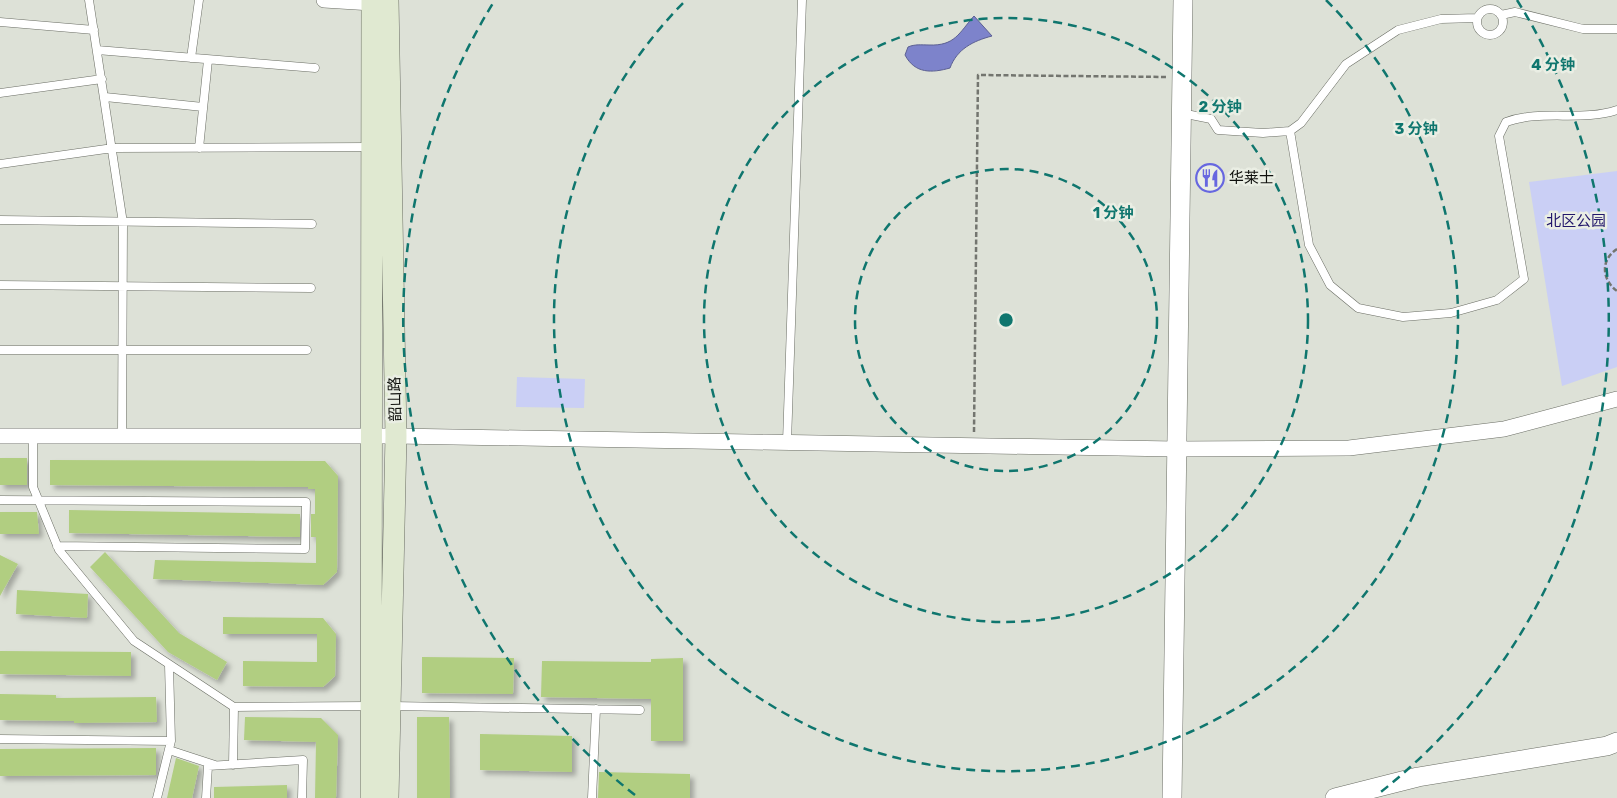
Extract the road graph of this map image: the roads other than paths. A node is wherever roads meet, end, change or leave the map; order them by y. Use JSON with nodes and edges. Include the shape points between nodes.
{"nodes":[{"id":1,"x":89,"y":0,"type":"edge"},
{"id":2,"x":199,"y":0,"type":"edge"},
{"id":3,"x":324,"y":0,"type":"edge"},
{"id":4,"x":802,"y":0,"type":"edge"},
{"id":5,"x":1183,"y":0,"type":"edge"},
{"id":6,"x":1490,"y":0,"type":"edge"},
{"id":7,"x":377,"y":1,"type":"edge"},
{"id":8,"x":1490,"y":9,"type":"junction"},
{"id":9,"x":1501,"y":16,"type":"junction"},
{"id":10,"x":1477,"y":18,"type":"junction"},
{"id":11,"x":0,"y":22,"type":"edge"},
{"id":12,"x":1617,"y":29,"type":"edge"},
{"id":13,"x":94,"y":30,"type":"junction"},
{"id":14,"x":97,"y":50,"type":"junction"},
{"id":15,"x":191,"y":58,"type":"junction"},
{"id":16,"x":208,"y":60,"type":"junction"},
{"id":17,"x":315,"y":68,"type":"dead end"},
{"id":18,"x":102,"y":79,"type":"junction"},
{"id":19,"x":0,"y":93,"type":"edge"},
{"id":20,"x":105,"y":97,"type":"junction"},
{"id":21,"x":203,"y":107,"type":"junction"},
{"id":22,"x":1617,"y":110,"type":"edge"},
{"id":23,"x":1181,"y":113,"type":"junction"},
{"id":24,"x":1290,"y":131,"type":"junction"},
{"id":25,"x":372,"y":147,"type":"junction"},
{"id":26,"x":113,"y":148,"type":"junction"},
{"id":27,"x":199,"y":148,"type":"junction"},
{"id":28,"x":0,"y":164,"type":"edge"},
{"id":29,"x":0,"y":220,"type":"edge"},
{"id":30,"x":123,"y":223,"type":"junction"},
{"id":31,"x":312,"y":224,"type":"dead end"},
{"id":32,"x":0,"y":284,"type":"edge"},
{"id":33,"x":123,"y":284,"type":"junction"},
{"id":34,"x":311,"y":288,"type":"dead end"},
{"id":35,"x":0,"y":350,"type":"edge"},
{"id":36,"x":307,"y":350,"type":"dead end"},
{"id":37,"x":123,"y":351,"type":"junction"},
{"id":38,"x":1617,"y":399,"type":"edge"},
{"id":39,"x":0,"y":436,"type":"edge"},
{"id":40,"x":33,"y":436,"type":"junction"},
{"id":41,"x":122,"y":436,"type":"junction"},
{"id":42,"x":373,"y":436,"type":"junction"},
{"id":43,"x":396,"y":436,"type":"junction"},
{"id":44,"x":787,"y":442,"type":"junction"},
{"id":45,"x":1175,"y":449,"type":"junction"},
{"id":46,"x":0,"y":500,"type":"edge"},
{"id":47,"x":38,"y":500,"type":"junction"},
{"id":48,"x":57,"y":546,"type":"junction"},
{"id":49,"x":168,"y":665,"type":"junction"},
{"id":50,"x":380,"y":706,"type":"junction"},
{"id":51,"x":234,"y":707,"type":"junction"},
{"id":52,"x":596,"y":709,"type":"junction"},
{"id":53,"x":640,"y":710,"type":"dead end"},
{"id":54,"x":0,"y":739,"type":"edge"},
{"id":55,"x":1617,"y":742,"type":"edge"},
{"id":56,"x":170,"y":746,"type":"junction"},
{"id":57,"x":233,"y":765,"type":"junction"},
{"id":58,"x":217,"y":766,"type":"junction"},
{"id":59,"x":157,"y":798,"type":"edge"},
{"id":60,"x":206,"y":798,"type":"edge"},
{"id":61,"x":302,"y":798,"type":"edge"},
{"id":62,"x":370,"y":798,"type":"edge"},
{"id":63,"x":388,"y":798,"type":"edge"},
{"id":64,"x":592,"y":798,"type":"edge"},
{"id":65,"x":1172,"y":798,"type":"edge"},
{"id":66,"x":1335,"y":798,"type":"edge"}],
"edges":[{"from":1,"to":13,"type":"lane"},
{"from":2,"to":15,"type":"lane"},
{"from":3,"to":7,"type":"street"},
{"from":4,"to":44,"type":"lane"},
{"from":5,"to":23,"type":"street"},
{"from":6,"to":8,"type":"lane"},
{"from":7,"to":25,"type":"main road","name":"韶山路"},
{"from":7,"to":43,"type":"main road","name":"韶山路"},
{"from":8,"to":9,"type":"lane"},
{"from":8,"to":10,"type":"lane","via":[[1482,11]]},
{"from":9,"to":10,"type":"lane","via":[[1501,28],[1490,35],[1479,30]]},
{"from":9,"to":12,"type":"lane","via":[[1515,12],[1583,29]]},
{"from":10,"to":24,"type":"lane","via":[[1441,19],[1398,30],[1346,64],[1301,123]]},
{"from":11,"to":13,"type":"lane"},
{"from":13,"to":14,"type":"lane"},
{"from":14,"to":15,"type":"lane"},
{"from":14,"to":18,"type":"lane"},
{"from":15,"to":16,"type":"lane"},
{"from":16,"to":17,"type":"lane"},
{"from":16,"to":21,"type":"lane"},
{"from":18,"to":19,"type":"lane"},
{"from":18,"to":20,"type":"lane"},
{"from":20,"to":21,"type":"lane"},
{"from":20,"to":26,"type":"lane"},
{"from":21,"to":27,"type":"lane"},
{"from":22,"to":24,"type":"lane","via":[[1564,116],[1522,116],[1506,122],[1498,136],[1524,279],[1497,300],[1451,313],[1403,317],[1358,308],[1330,285],[1309,245]]},
{"from":23,"to":24,"type":"lane","via":[[1211,119],[1218,130]]},
{"from":23,"to":45,"type":"street"},
{"from":25,"to":27,"type":"lane"},
{"from":25,"to":42,"type":"main road","name":"韶山路"},
{"from":26,"to":27,"type":"lane"},
{"from":26,"to":28,"type":"lane"},
{"from":26,"to":30,"type":"lane"},
{"from":29,"to":30,"type":"lane"},
{"from":30,"to":31,"type":"lane"},
{"from":30,"to":33,"type":"lane"},
{"from":32,"to":33,"type":"lane"},
{"from":33,"to":34,"type":"lane"},
{"from":33,"to":37,"type":"lane"},
{"from":35,"to":37,"type":"lane"},
{"from":36,"to":37,"type":"lane"},
{"from":37,"to":41,"type":"lane"},
{"from":38,"to":45,"type":"street","via":[[1504,430],[1350,448]]},
{"from":39,"to":40,"type":"street"},
{"from":40,"to":41,"type":"street"},
{"from":40,"to":47,"type":"lane","via":[[33,487]]},
{"from":41,"to":42,"type":"street"},
{"from":42,"to":43,"type":"street"},
{"from":42,"to":50,"type":"main road","name":"韶山路"},
{"from":43,"to":44,"type":"street"},
{"from":43,"to":50,"type":"main road","name":"韶山路"},
{"from":44,"to":45,"type":"street"},
{"from":45,"to":65,"type":"street"},
{"from":46,"to":47,"type":"lane"},
{"from":47,"to":48,"type":"lane"},
{"from":47,"to":48,"type":"lane","via":[[306,502],[305,549]]},
{"from":48,"to":49,"type":"lane","via":[[134,641]]},
{"from":49,"to":51,"type":"lane"},
{"from":49,"to":56,"type":"lane"},
{"from":50,"to":51,"type":"lane"},
{"from":50,"to":52,"type":"lane"},
{"from":50,"to":62,"type":"main road","name":"韶山路"},
{"from":50,"to":63,"type":"main road","name":"韶山路"},
{"from":51,"to":57,"type":"lane"},
{"from":52,"to":53,"type":"lane"},
{"from":52,"to":64,"type":"lane"},
{"from":54,"to":56,"type":"lane"},
{"from":55,"to":66,"type":"street","via":[[1418,777]]},
{"from":56,"to":58,"type":"lane"},
{"from":56,"to":59,"type":"lane"},
{"from":57,"to":58,"type":"lane"},
{"from":57,"to":61,"type":"lane","via":[[303,760]]},
{"from":58,"to":60,"type":"lane","via":[[208,766]]}]}
